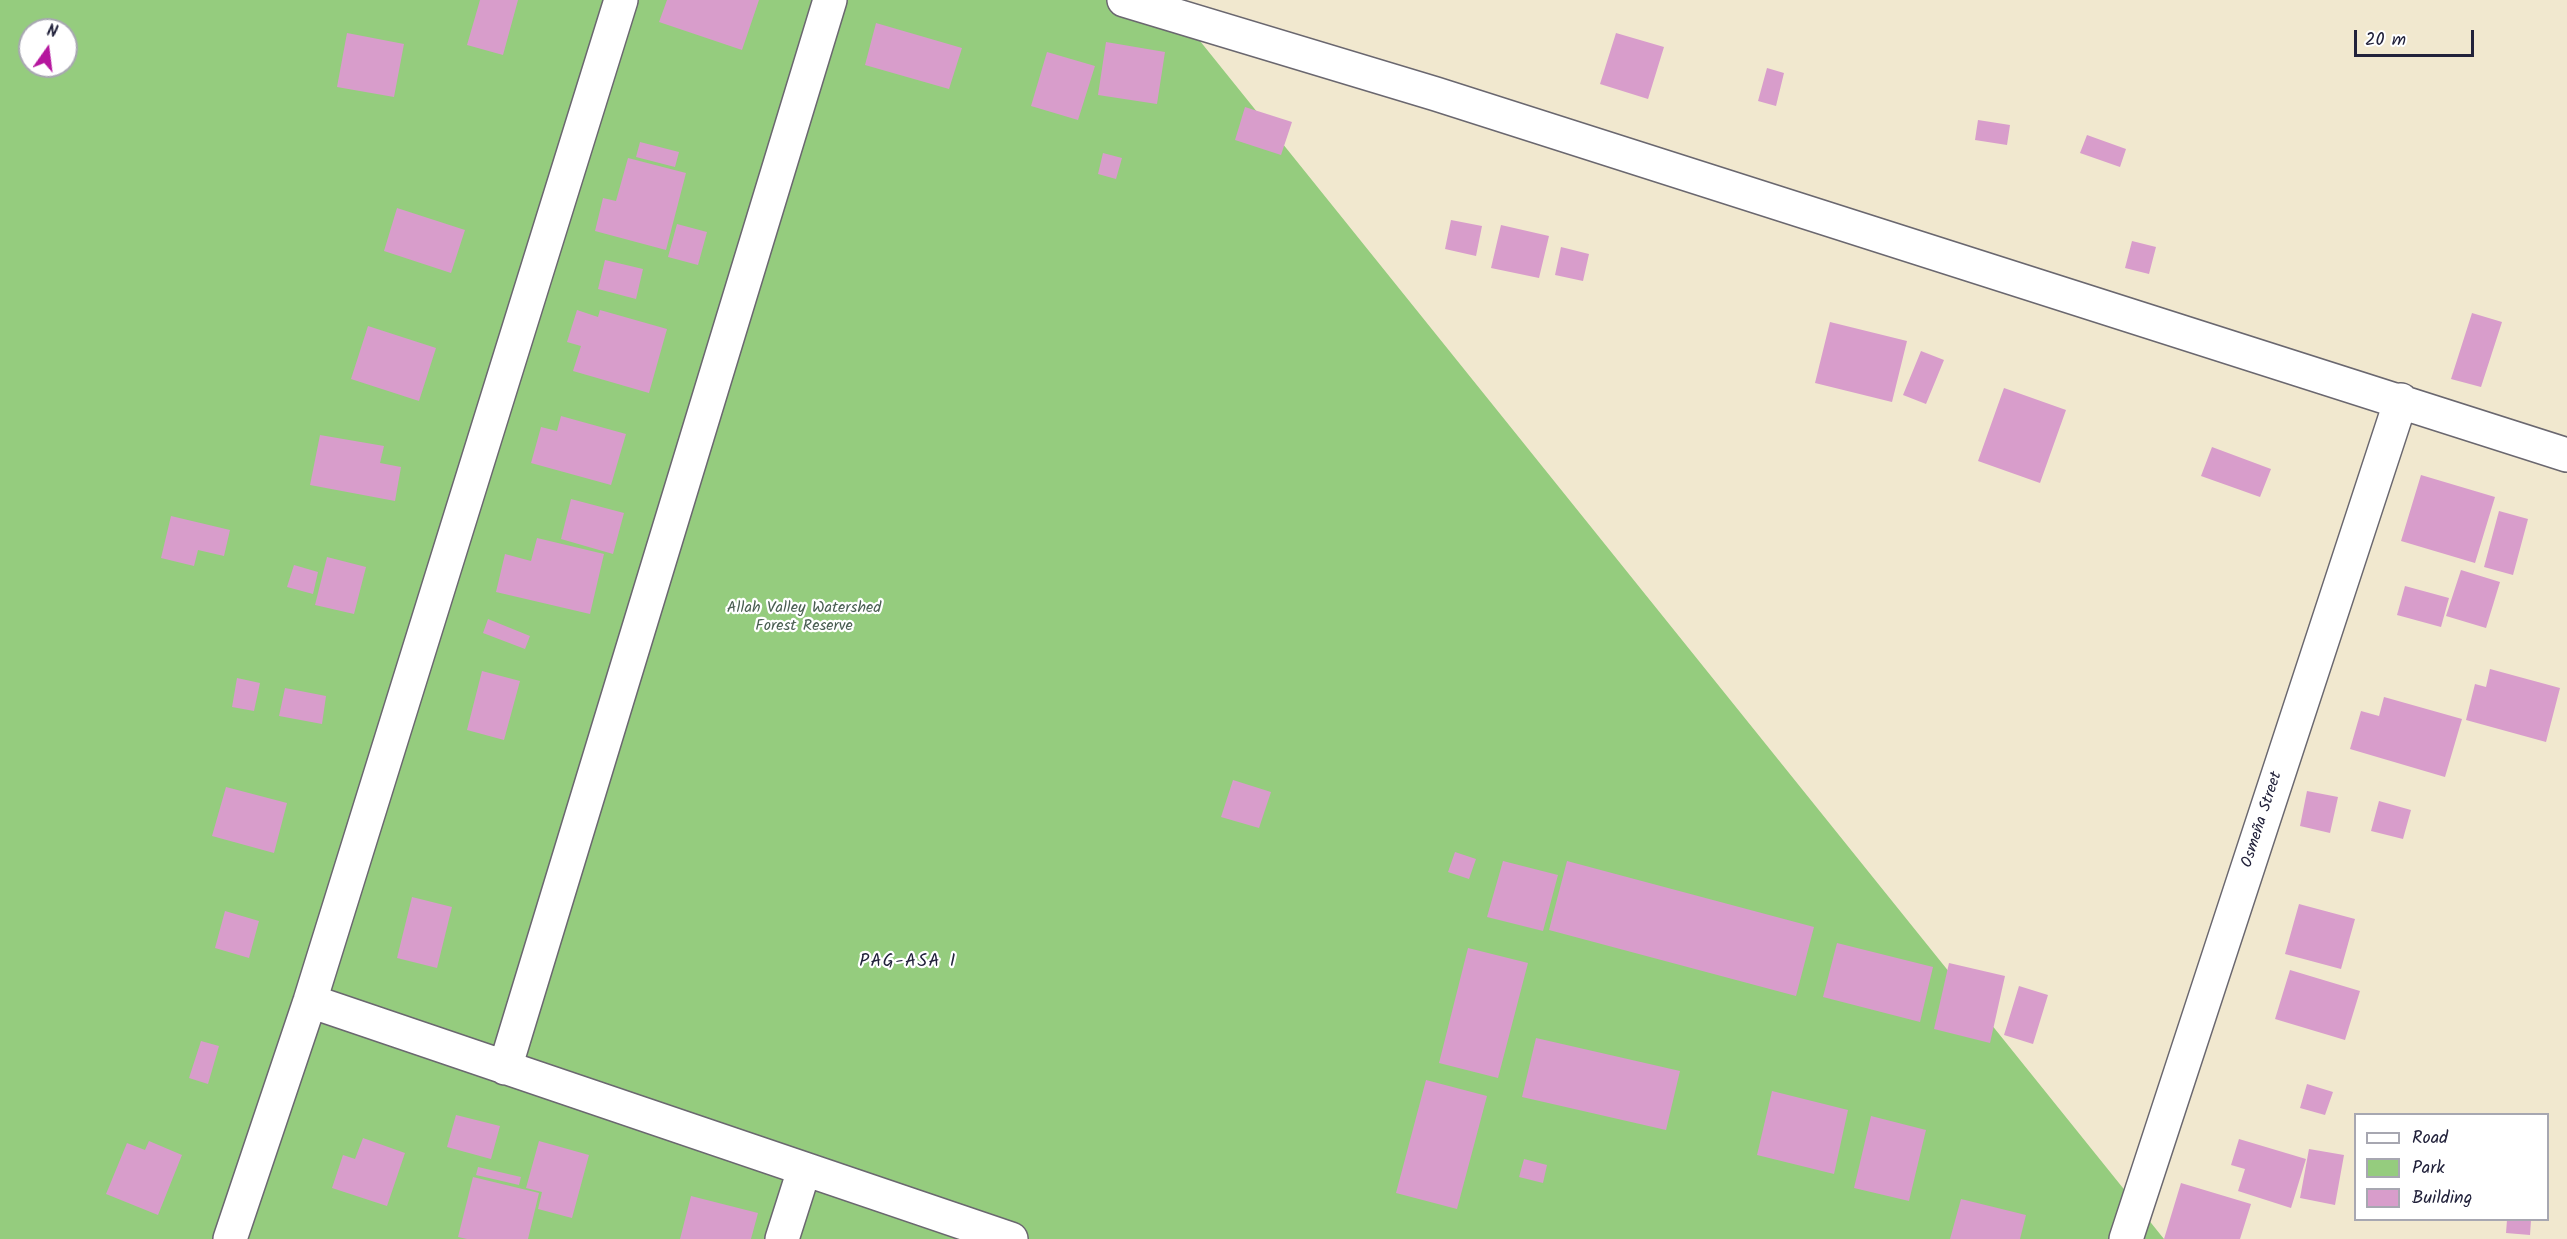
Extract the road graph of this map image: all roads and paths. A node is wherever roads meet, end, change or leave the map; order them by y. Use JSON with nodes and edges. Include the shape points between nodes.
{"nodes":[{"id":1,"x":621,"y":0,"type":"edge"},
{"id":2,"x":830,"y":0,"type":"edge"},
{"id":3,"x":1124,"y":0,"type":"edge"},
{"id":4,"x":2401,"y":400,"type":"junction"},
{"id":5,"x":2567,"y":455,"type":"edge"},
{"id":6,"x":310,"y":1001,"type":"junction"},
{"id":7,"x":505,"y":1068,"type":"junction"},
{"id":8,"x":804,"y":1170,"type":"junction"},
{"id":9,"x":230,"y":1239,"type":"edge"},
{"id":10,"x":782,"y":1239,"type":"edge"},
{"id":11,"x":1011,"y":1239,"type":"edge"},
{"id":12,"x":2126,"y":1239,"type":"edge"}],
"edges":[{"from":1,"to":6,"type":"street"},
{"from":2,"to":7,"type":"street"},
{"from":3,"to":4,"type":"street","via":[[1436,94]]},
{"from":4,"to":5,"type":"street"},
{"from":4,"to":12,"type":"street","name":"Osmeña Street"},
{"from":6,"to":7,"type":"street"},
{"from":6,"to":9,"type":"street"},
{"from":7,"to":8,"type":"street"},
{"from":8,"to":10,"type":"street"},
{"from":8,"to":11,"type":"street"}]}
